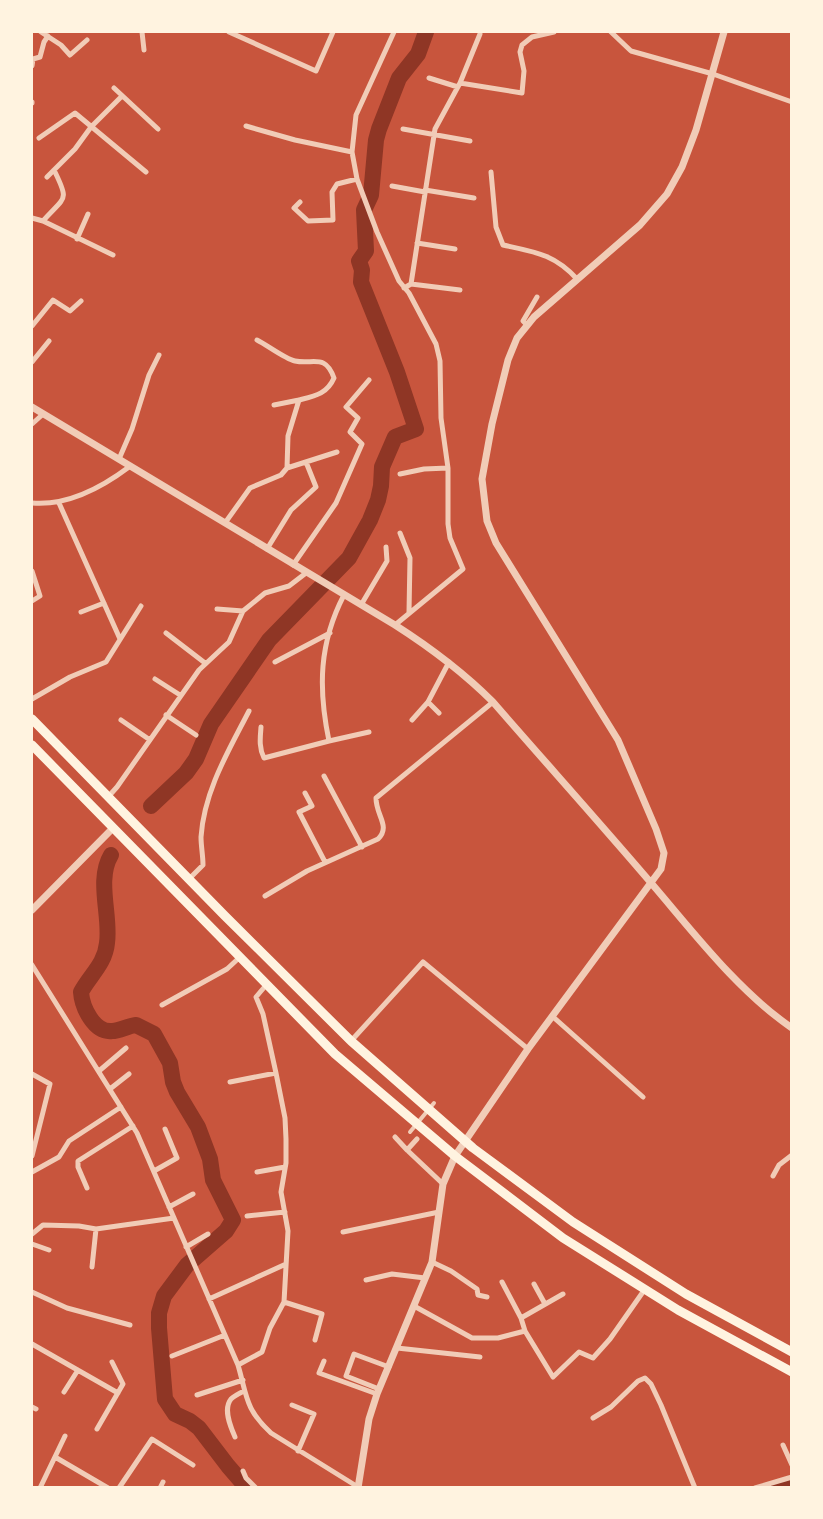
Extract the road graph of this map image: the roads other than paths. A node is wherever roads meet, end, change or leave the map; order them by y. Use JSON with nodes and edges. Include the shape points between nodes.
{"nodes":[{"id":1,"x":41,"y":32,"type":"edge"},
{"id":2,"x":142,"y":32,"type":"edge"},
{"id":3,"x":229,"y":32,"type":"edge"},
{"id":4,"x":333,"y":32,"type":"edge"},
{"id":5,"x":394,"y":32,"type":"edge"},
{"id":6,"x":554,"y":32,"type":"edge"},
{"id":7,"x":611,"y":32,"type":"edge"},
{"id":8,"x":724,"y":32,"type":"edge"},
{"id":9,"x":480,"y":34,"type":"dead end"},
{"id":10,"x":48,"y":36,"type":"junction"},
{"id":11,"x":87,"y":40,"type":"dead end"},
{"id":12,"x":144,"y":51,"type":"dead end"},
{"id":13,"x":32,"y":66,"type":"edge"},
{"id":14,"x":712,"y":74,"type":"junction"},
{"id":15,"x":429,"y":78,"type":"dead end"},
{"id":16,"x":459,"y":85,"type":"junction"},
{"id":17,"x":114,"y":88,"type":"dead end"},
{"id":18,"x":122,"y":96,"type":"junction"},
{"id":19,"x":792,"y":102,"type":"edge"},
{"id":20,"x":246,"y":126,"type":"dead end"},
{"id":21,"x":91,"y":127,"type":"junction"},
{"id":22,"x":158,"y":129,"type":"dead end"},
{"id":23,"x":403,"y":129,"type":"dead end"},
{"id":24,"x":434,"y":134,"type":"junction"},
{"id":25,"x":39,"y":138,"type":"dead end"},
{"id":26,"x":470,"y":141,"type":"dead end"},
{"id":27,"x":352,"y":152,"type":"junction"},
{"id":28,"x":54,"y":170,"type":"junction"},
{"id":29,"x":146,"y":172,"type":"dead end"},
{"id":30,"x":491,"y":172,"type":"dead end"},
{"id":31,"x":47,"y":177,"type":"dead end"},
{"id":32,"x":357,"y":179,"type":"junction"},
{"id":33,"x":392,"y":186,"type":"dead end"},
{"id":34,"x":425,"y":191,"type":"junction"},
{"id":35,"x":474,"y":198,"type":"dead end"},
{"id":36,"x":300,"y":202,"type":"dead end"},
{"id":37,"x":88,"y":214,"type":"dead end"},
{"id":38,"x":32,"y":218,"type":"edge"},
{"id":39,"x":44,"y":221,"type":"junction"},
{"id":40,"x":77,"y":239,"type":"junction"},
{"id":41,"x":417,"y":243,"type":"junction"},
{"id":42,"x":455,"y":249,"type":"dead end"},
{"id":43,"x":113,"y":255,"type":"dead end"},
{"id":44,"x":577,"y":279,"type":"junction"},
{"id":45,"x":411,"y":284,"type":"junction"},
{"id":46,"x":404,"y":288,"type":"junction"},
{"id":47,"x":460,"y":290,"type":"dead end"},
{"id":48,"x":537,"y":297,"type":"dead end"},
{"id":49,"x":81,"y":301,"type":"dead end"},
{"id":50,"x":527,"y":325,"type":"junction"},
{"id":51,"x":32,"y":326,"type":"edge"},
{"id":52,"x":257,"y":340,"type":"dead end"},
{"id":53,"x":49,"y":341,"type":"dead end"},
{"id":54,"x":32,"y":349,"type":"edge"},
{"id":55,"x":37,"y":354,"type":"junction"},
{"id":56,"x":159,"y":355,"type":"dead end"},
{"id":57,"x":32,"y":362,"type":"edge"},
{"id":58,"x":369,"y":380,"type":"dead end"},
{"id":59,"x":299,"y":400,"type":"junction"},
{"id":60,"x":274,"y":405,"type":"dead end"},
{"id":61,"x":32,"y":407,"type":"edge"},
{"id":62,"x":42,"y":414,"type":"junction"},
{"id":63,"x":32,"y":424,"type":"edge"},
{"id":64,"x":337,"y":452,"type":"dead end"},
{"id":65,"x":119,"y":459,"type":"junction"},
{"id":66,"x":306,"y":462,"type":"junction"},
{"id":67,"x":129,"y":467,"type":"junction"},
{"id":68,"x":286,"y":468,"type":"junction"},
{"id":69,"x":448,"y":468,"type":"junction"},
{"id":70,"x":400,"y":474,"type":"dead end"},
{"id":71,"x":59,"y":502,"type":"junction"},
{"id":72,"x":32,"y":503,"type":"edge"},
{"id":73,"x":225,"y":524,"type":"junction"},
{"id":74,"x":400,"y":533,"type":"dead end"},
{"id":75,"x":386,"y":547,"type":"dead end"},
{"id":76,"x":267,"y":549,"type":"junction"},
{"id":77,"x":293,"y":565,"type":"junction"},
{"id":78,"x":32,"y":571,"type":"edge"},
{"id":79,"x":306,"y":573,"type":"junction"},
{"id":80,"x":344,"y":595,"type":"junction"},
{"id":81,"x":32,"y":601,"type":"edge"},
{"id":82,"x":104,"y":603,"type":"junction"},
{"id":83,"x":361,"y":605,"type":"junction"},
{"id":84,"x":141,"y":606,"type":"dead end"},
{"id":85,"x":217,"y":609,"type":"dead end"},
{"id":86,"x":243,"y":611,"type":"junction"},
{"id":87,"x":81,"y":612,"type":"dead end"},
{"id":88,"x":409,"y":612,"type":"junction"},
{"id":89,"x":395,"y":626,"type":"junction"},
{"id":90,"x":166,"y":633,"type":"dead end"},
{"id":91,"x":330,"y":633,"type":"junction"},
{"id":92,"x":120,"y":639,"type":"junction"},
{"id":93,"x":275,"y":662,"type":"dead end"},
{"id":94,"x":449,"y":662,"type":"junction"},
{"id":95,"x":206,"y":663,"type":"junction"},
{"id":96,"x":155,"y":679,"type":"dead end"},
{"id":97,"x":180,"y":696,"type":"junction"},
{"id":98,"x":32,"y":699,"type":"edge"},
{"id":99,"x":428,"y":702,"type":"junction"},
{"id":100,"x":493,"y":702,"type":"junction"},
{"id":101,"x":249,"y":711,"type":"dead end"},
{"id":102,"x":440,"y":713,"type":"dead end"},
{"id":103,"x":166,"y":715,"type":"junction"},
{"id":104,"x":32,"y":718,"type":"edge"},
{"id":105,"x":121,"y":720,"type":"dead end"},
{"id":106,"x":412,"y":720,"type":"dead end"},
{"id":107,"x":261,"y":727,"type":"dead end"},
{"id":108,"x":369,"y":732,"type":"dead end"},
{"id":109,"x":196,"y":735,"type":"dead end"},
{"id":110,"x":150,"y":740,"type":"junction"},
{"id":111,"x":329,"y":741,"type":"junction"},
{"id":112,"x":32,"y":745,"type":"edge"},
{"id":113,"x":324,"y":776,"type":"dead end"},
{"id":114,"x":305,"y":793,"type":"dead end"},
{"id":115,"x":108,"y":796,"type":"junction"},
{"id":116,"x":112,"y":828,"type":"junction"},
{"id":117,"x":362,"y":847,"type":"junction"},
{"id":118,"x":325,"y":862,"type":"junction"},
{"id":119,"x":189,"y":879,"type":"junction"},
{"id":120,"x":651,"y":883,"type":"junction"},
{"id":121,"x":265,"y":896,"type":"dead end"},
{"id":122,"x":32,"y":910,"type":"edge"},
{"id":123,"x":240,"y":957,"type":"junction"},
{"id":124,"x":32,"y":965,"type":"edge"},
{"id":125,"x":267,"y":984,"type":"junction"},
{"id":126,"x":162,"y":1005,"type":"dead end"},
{"id":127,"x":552,"y":1016,"type":"junction"},
{"id":128,"x":792,"y":1028,"type":"edge"},
{"id":129,"x":351,"y":1041,"type":"junction"},
{"id":130,"x":126,"y":1048,"type":"dead end"},
{"id":131,"x":528,"y":1049,"type":"junction"},
{"id":132,"x":99,"y":1071,"type":"junction"},
{"id":133,"x":276,"y":1073,"type":"junction"},
{"id":134,"x":32,"y":1074,"type":"edge"},
{"id":135,"x":129,"y":1074,"type":"dead end"},
{"id":136,"x":230,"y":1082,"type":"dead end"},
{"id":137,"x":110,"y":1089,"type":"junction"},
{"id":138,"x":643,"y":1097,"type":"dead end"},
{"id":139,"x":434,"y":1103,"type":"dead end"},
{"id":140,"x":121,"y":1107,"type":"junction"},
{"id":141,"x":133,"y":1126,"type":"junction"},
{"id":142,"x":165,"y":1129,"type":"dead end"},
{"id":143,"x":410,"y":1132,"type":"dead end"},
{"id":144,"x":420,"y":1136,"type":"junction"},
{"id":145,"x":395,"y":1137,"type":"dead end"},
{"id":146,"x":465,"y":1141,"type":"junction"},
{"id":147,"x":407,"y":1150,"type":"junction"},
{"id":148,"x":792,"y":1155,"type":"edge"},
{"id":149,"x":32,"y":1156,"type":"edge"},
{"id":150,"x":455,"y":1156,"type":"junction"},
{"id":151,"x":285,"y":1167,"type":"junction"},
{"id":152,"x":154,"y":1171,"type":"junction"},
{"id":153,"x":32,"y":1172,"type":"edge"},
{"id":154,"x":257,"y":1172,"type":"dead end"},
{"id":155,"x":773,"y":1176,"type":"dead end"},
{"id":156,"x":443,"y":1184,"type":"junction"},
{"id":157,"x":87,"y":1188,"type":"dead end"},
{"id":158,"x":193,"y":1194,"type":"dead end"},
{"id":159,"x":169,"y":1207,"type":"junction"},
{"id":160,"x":285,"y":1212,"type":"junction"},
{"id":161,"x":439,"y":1212,"type":"junction"},
{"id":162,"x":247,"y":1216,"type":"dead end"},
{"id":163,"x":174,"y":1218,"type":"junction"},
{"id":164,"x":96,"y":1229,"type":"junction"},
{"id":165,"x":33,"y":1231,"type":"edge"},
{"id":166,"x":344,"y":1232,"type":"dead end"},
{"id":167,"x":208,"y":1234,"type":"dead end"},
{"id":168,"x":32,"y":1244,"type":"edge"},
{"id":169,"x":186,"y":1247,"type":"junction"},
{"id":170,"x":49,"y":1250,"type":"dead end"},
{"id":171,"x":432,"y":1262,"type":"junction"},
{"id":172,"x":286,"y":1264,"type":"junction"},
{"id":173,"x":92,"y":1267,"type":"dead end"},
{"id":174,"x":425,"y":1278,"type":"junction"},
{"id":175,"x":366,"y":1280,"type":"dead end"},
{"id":176,"x":502,"y":1282,"type":"dead end"},
{"id":177,"x":534,"y":1284,"type":"dead end"},
{"id":178,"x":645,"y":1288,"type":"junction"},
{"id":179,"x":32,"y":1292,"type":"edge"},
{"id":180,"x":563,"y":1294,"type":"dead end"},
{"id":181,"x":486,"y":1297,"type":"dead end"},
{"id":182,"x":209,"y":1299,"type":"junction"},
{"id":183,"x":284,"y":1302,"type":"junction"},
{"id":184,"x":545,"y":1304,"type":"junction"},
{"id":185,"x":414,"y":1306,"type":"junction"},
{"id":186,"x":521,"y":1318,"type":"junction"},
{"id":187,"x":130,"y":1325,"type":"dead end"},
{"id":188,"x":525,"y":1331,"type":"junction"},
{"id":189,"x":225,"y":1335,"type":"junction"},
{"id":190,"x":315,"y":1340,"type":"dead end"},
{"id":191,"x":32,"y":1344,"type":"edge"},
{"id":192,"x":397,"y":1348,"type":"junction"},
{"id":193,"x":792,"y":1352,"type":"edge"},
{"id":194,"x":172,"y":1356,"type":"dead end"},
{"id":195,"x":480,"y":1357,"type":"dead end"},
{"id":196,"x":324,"y":1361,"type":"dead end"},
{"id":197,"x":112,"y":1362,"type":"dead end"},
{"id":198,"x":238,"y":1365,"type":"junction"},
{"id":199,"x":389,"y":1366,"type":"junction"},
{"id":200,"x":78,"y":1370,"type":"junction"},
{"id":201,"x":792,"y":1372,"type":"edge"},
{"id":202,"x":243,"y":1380,"type":"junction"},
{"id":203,"x":244,"y":1391,"type":"junction"},
{"id":204,"x":378,"y":1391,"type":"junction"},
{"id":205,"x":64,"y":1392,"type":"dead end"},
{"id":206,"x":118,"y":1393,"type":"junction"},
{"id":207,"x":198,"y":1395,"type":"dead end"},
{"id":208,"x":292,"y":1405,"type":"dead end"},
{"id":209,"x":594,"y":1418,"type":"dead end"},
{"id":210,"x":97,"y":1430,"type":"dead end"},
{"id":211,"x":65,"y":1436,"type":"dead end"},
{"id":212,"x":234,"y":1437,"type":"dead end"},
{"id":213,"x":783,"y":1445,"type":"dead end"},
{"id":214,"x":298,"y":1450,"type":"junction"},
{"id":215,"x":55,"y":1457,"type":"junction"},
{"id":216,"x":193,"y":1465,"type":"dead end"},
{"id":217,"x":792,"y":1465,"type":"edge"},
{"id":218,"x":243,"y":1471,"type":"dead end"},
{"id":219,"x":792,"y":1477,"type":"edge"},
{"id":220,"x":358,"y":1487,"type":"edge"},
{"id":221,"x":40,"y":1488,"type":"edge"},
{"id":222,"x":108,"y":1488,"type":"edge"},
{"id":223,"x":119,"y":1488,"type":"edge"},
{"id":224,"x":256,"y":1488,"type":"edge"},
{"id":225,"x":695,"y":1488,"type":"edge"},
{"id":226,"x":755,"y":1488,"type":"edge"}],
"edges":[{"from":1,"to":10,"type":"street"},
{"from":2,"to":12,"type":"street"},
{"from":3,"to":4,"type":"street","via":[[315,71]]},
{"from":5,"to":27,"type":"street","via":[[356,115]]},
{"from":6,"to":16,"type":"street","via":[[532,37],[522,45],[522,93]]},
{"from":7,"to":14,"type":"street","via":[[630,51]]},
{"from":8,"to":14,"type":"street"},
{"from":9,"to":16,"type":"street"},
{"from":10,"to":11,"type":"street","via":[[70,55]]},
{"from":10,"to":13,"type":"street"},
{"from":14,"to":19,"type":"street"},
{"from":14,"to":44,"type":"street","via":[[696,130],[667,194],[640,225]]},
{"from":15,"to":16,"type":"street"},
{"from":16,"to":24,"type":"street"},
{"from":17,"to":18,"type":"street"},
{"from":18,"to":21,"type":"street"},
{"from":18,"to":22,"type":"street"},
{"from":20,"to":27,"type":"street"},
{"from":21,"to":25,"type":"street","via":[[75,113]]},
{"from":21,"to":28,"type":"street"},
{"from":21,"to":29,"type":"street"},
{"from":23,"to":24,"type":"street"},
{"from":24,"to":26,"type":"street"},
{"from":24,"to":34,"type":"street"},
{"from":27,"to":32,"type":"street"},
{"from":28,"to":31,"type":"street"},
{"from":28,"to":39,"type":"street","via":[[64,198]]},
{"from":30,"to":44,"type":"street","via":[[496,227],[503,245],[543,253]]},
{"from":32,"to":36,"type":"street","via":[[337,184],[332,192],[333,219],[308,221],[294,207]]},
{"from":32,"to":46,"type":"street"},
{"from":33,"to":34,"type":"street"},
{"from":34,"to":35,"type":"street"},
{"from":34,"to":41,"type":"street"},
{"from":37,"to":40,"type":"street"},
{"from":38,"to":39,"type":"street"},
{"from":39,"to":40,"type":"street"},
{"from":40,"to":43,"type":"street"},
{"from":41,"to":42,"type":"street"},
{"from":41,"to":45,"type":"street"},
{"from":44,"to":50,"type":"street"},
{"from":45,"to":46,"type":"street"},
{"from":45,"to":47,"type":"street"},
{"from":46,"to":69,"type":"street","via":[[436,344]]},
{"from":48,"to":50,"type":"street","via":[[524,321]]},
{"from":49,"to":51,"type":"street","via":[[70,311],[53,300]]},
{"from":50,"to":120,"type":"street","via":[[508,360],[492,424],[482,479],[487,521],[506,562],[618,740],[664,853],[661,869]]},
{"from":52,"to":59,"type":"street","via":[[294,361],[318,361],[332,372],[334,378],[324,393]]},
{"from":53,"to":55,"type":"street"},
{"from":54,"to":55,"type":"street"},
{"from":55,"to":57,"type":"street"},
{"from":56,"to":65,"type":"street"},
{"from":58,"to":77,"type":"street","via":[[346,407],[358,418],[350,432],[362,444],[336,503]]},
{"from":59,"to":60,"type":"street"},
{"from":59,"to":68,"type":"street","via":[[288,436]]},
{"from":61,"to":62,"type":"street"},
{"from":62,"to":63,"type":"street"},
{"from":62,"to":65,"type":"street"},
{"from":64,"to":66,"type":"street"},
{"from":65,"to":67,"type":"street"},
{"from":66,"to":68,"type":"street"},
{"from":66,"to":76,"type":"street","via":[[316,487],[291,510]]},
{"from":67,"to":71,"type":"street","via":[[92,490]]},
{"from":67,"to":73,"type":"street"},
{"from":68,"to":73,"type":"street","via":[[281,475],[250,488]]},
{"from":69,"to":70,"type":"street"},
{"from":69,"to":88,"type":"street","via":[[450,538],[463,569]]},
{"from":71,"to":72,"type":"street"},
{"from":71,"to":82,"type":"street"},
{"from":73,"to":76,"type":"street"},
{"from":74,"to":88,"type":"street","via":[[410,558]]},
{"from":75,"to":83,"type":"street","via":[[387,561]]},
{"from":76,"to":77,"type":"street"},
{"from":77,"to":79,"type":"street"},
{"from":78,"to":81,"type":"street","via":[[40,596]]},
{"from":79,"to":80,"type":"street"},
{"from":79,"to":86,"type":"street","via":[[289,586],[265,593]]},
{"from":80,"to":83,"type":"street"},
{"from":80,"to":91,"type":"street"},
{"from":82,"to":87,"type":"street"},
{"from":82,"to":92,"type":"street"},
{"from":83,"to":89,"type":"street"},
{"from":84,"to":92,"type":"street"},
{"from":85,"to":86,"type":"street"},
{"from":86,"to":95,"type":"street","via":[[229,642]]},
{"from":88,"to":89,"type":"street"},
{"from":89,"to":94,"type":"street"},
{"from":90,"to":95,"type":"street"},
{"from":91,"to":93,"type":"street"},
{"from":91,"to":111,"type":"street","via":[[321,683]]},
{"from":92,"to":98,"type":"street","via":[[106,662]]},
{"from":94,"to":99,"type":"street"},
{"from":94,"to":100,"type":"street"},
{"from":95,"to":97,"type":"street"},
{"from":96,"to":97,"type":"street"},
{"from":97,"to":103,"type":"street"},
{"from":99,"to":102,"type":"street"},
{"from":99,"to":106,"type":"street"},
{"from":100,"to":117,"type":"street","via":[[376,798],[383,834]]},
{"from":100,"to":120,"type":"street"},
{"from":101,"to":119,"type":"street","via":[[212,790],[201,838],[203,865]]},
{"from":103,"to":109,"type":"street"},
{"from":103,"to":110,"type":"street"},
{"from":104,"to":115,"type":"highway"},
{"from":105,"to":110,"type":"street"},
{"from":107,"to":111,"type":"street","via":[[264,758]]},
{"from":108,"to":111,"type":"street"},
{"from":110,"to":115,"type":"street"},
{"from":112,"to":116,"type":"highway"},
{"from":113,"to":117,"type":"street"},
{"from":114,"to":118,"type":"street","via":[[312,806],[299,812]]},
{"from":115,"to":119,"type":"highway"},
{"from":116,"to":122,"type":"street"},
{"from":116,"to":123,"type":"highway"},
{"from":117,"to":118,"type":"street"},
{"from":118,"to":121,"type":"street"},
{"from":119,"to":129,"type":"highway"},
{"from":120,"to":127,"type":"street"},
{"from":120,"to":128,"type":"street","via":[[736,979]]},
{"from":123,"to":125,"type":"highway"},
{"from":123,"to":126,"type":"street","via":[[227,969]]},
{"from":124,"to":132,"type":"street"},
{"from":125,"to":133,"type":"street","via":[[256,997]]},
{"from":125,"to":144,"type":"highway"},
{"from":127,"to":131,"type":"street"},
{"from":127,"to":138,"type":"street"},
{"from":129,"to":131,"type":"street","via":[[423,962]]},
{"from":129,"to":146,"type":"highway"},
{"from":130,"to":132,"type":"street"},
{"from":131,"to":146,"type":"street"},
{"from":132,"to":137,"type":"street"},
{"from":133,"to":136,"type":"street"},
{"from":133,"to":151,"type":"street","via":[[285,1118]]},
{"from":134,"to":149,"type":"street","via":[[50,1084]]},
{"from":135,"to":137,"type":"street"},
{"from":137,"to":140,"type":"street"},
{"from":139,"to":143,"type":"street"},
{"from":140,"to":141,"type":"street"},
{"from":140,"to":153,"type":"street","via":[[69,1141],[59,1157]]},
{"from":141,"to":152,"type":"street"},
{"from":141,"to":157,"type":"street","via":[[78,1161]]},
{"from":142,"to":152,"type":"street","via":[[177,1158]]},
{"from":144,"to":147,"type":"street"},
{"from":144,"to":150,"type":"highway"},
{"from":145,"to":147,"type":"street"},
{"from":146,"to":150,"type":"street"},
{"from":146,"to":193,"type":"highway","via":[[573,1222],[686,1294]]},
{"from":147,"to":156,"type":"street"},
{"from":148,"to":155,"type":"street"},
{"from":150,"to":156,"type":"street"},
{"from":150,"to":178,"type":"highway","via":[[563,1238]]},
{"from":151,"to":154,"type":"street"},
{"from":151,"to":160,"type":"street","via":[[281,1192]]},
{"from":152,"to":159,"type":"street"},
{"from":156,"to":161,"type":"street"},
{"from":158,"to":159,"type":"street"},
{"from":159,"to":163,"type":"street"},
{"from":160,"to":162,"type":"street"},
{"from":160,"to":172,"type":"street"},
{"from":161,"to":166,"type":"street"},
{"from":161,"to":171,"type":"street"},
{"from":163,"to":164,"type":"street"},
{"from":163,"to":169,"type":"street"},
{"from":164,"to":165,"type":"street","via":[[55,1224]]},
{"from":164,"to":173,"type":"street"},
{"from":167,"to":169,"type":"street"},
{"from":168,"to":170,"type":"street"},
{"from":169,"to":182,"type":"street"},
{"from":171,"to":174,"type":"street"},
{"from":171,"to":181,"type":"street"},
{"from":172,"to":182,"type":"street"},
{"from":172,"to":183,"type":"street"},
{"from":174,"to":175,"type":"street","via":[[393,1274]]},
{"from":174,"to":185,"type":"street"},
{"from":176,"to":186,"type":"street"},
{"from":177,"to":184,"type":"street"},
{"from":178,"to":188,"type":"street","via":[[593,1358],[579,1352],[553,1377]]},
{"from":178,"to":201,"type":"highway"},
{"from":179,"to":187,"type":"street","via":[[67,1308]]},
{"from":180,"to":184,"type":"street"},
{"from":182,"to":189,"type":"street"},
{"from":183,"to":190,"type":"street","via":[[322,1314]]},
{"from":183,"to":198,"type":"street","via":[[262,1352]]},
{"from":184,"to":186,"type":"street"},
{"from":185,"to":188,"type":"street","via":[[472,1338],[498,1338]]},
{"from":185,"to":192,"type":"street"},
{"from":186,"to":188,"type":"street"},
{"from":189,"to":194,"type":"street"},
{"from":189,"to":198,"type":"street"},
{"from":191,"to":200,"type":"street"},
{"from":192,"to":195,"type":"street"},
{"from":192,"to":199,"type":"street"},
{"from":196,"to":204,"type":"street","via":[[319,1373]]},
{"from":197,"to":206,"type":"street","via":[[123,1384]]},
{"from":198,"to":202,"type":"street"},
{"from":199,"to":204,"type":"street"},
{"from":199,"to":204,"type":"street","via":[[354,1354],[346,1376]]},
{"from":200,"to":205,"type":"street"},
{"from":200,"to":206,"type":"street"},
{"from":202,"to":203,"type":"street"},
{"from":202,"to":207,"type":"street"},
{"from":203,"to":212,"type":"street","via":[[231,1400],[227,1411]]},
{"from":203,"to":214,"type":"street","via":[[259,1423]]},
{"from":204,"to":220,"type":"street","via":[[369,1419]]},
{"from":206,"to":210,"type":"street"},
{"from":208,"to":214,"type":"street","via":[[314,1414]]},
{"from":209,"to":225,"type":"street","via":[[645,1378],[661,1405]]},
{"from":211,"to":215,"type":"street"},
{"from":213,"to":217,"type":"street"},
{"from":214,"to":220,"type":"street"},
{"from":215,"to":221,"type":"street"},
{"from":215,"to":222,"type":"street"},
{"from":216,"to":223,"type":"street","via":[[152,1439]]},
{"from":218,"to":224,"type":"street"},
{"from":219,"to":226,"type":"street"}]}
